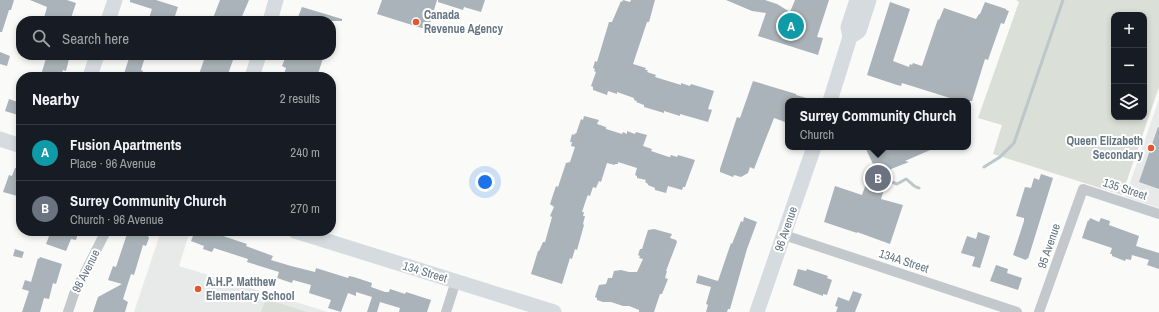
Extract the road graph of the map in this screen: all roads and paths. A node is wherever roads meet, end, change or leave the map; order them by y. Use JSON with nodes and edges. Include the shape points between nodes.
{"nodes":[{"id":1,"x":115,"y":0,"type":"edge"},
{"id":2,"x":276,"y":0,"type":"edge"},
{"id":3,"x":857,"y":0,"type":"edge"},
{"id":4,"x":868,"y":0,"type":"edge"},
{"id":5,"x":110,"y":16,"type":"edge"},
{"id":6,"x":271,"y":16,"type":"edge"},
{"id":7,"x":850,"y":38,"type":"junction"},
{"id":8,"x":95,"y":60,"type":"edge"},
{"id":9,"x":257,"y":60,"type":"edge"},
{"id":10,"x":92,"y":72,"type":"edge"},
{"id":11,"x":254,"y":72,"type":"edge"},
{"id":12,"x":831,"y":98,"type":"edge"},
{"id":13,"x":0,"y":139,"type":"edge"},
{"id":14,"x":16,"y":144,"type":"edge"},
{"id":15,"x":813,"y":150,"type":"edge"},
{"id":16,"x":1083,"y":188,"type":"joint"},
{"id":17,"x":1159,"y":214,"type":"edge"},
{"id":18,"x":784,"y":235,"type":"junction"},
{"id":19,"x":103,"y":236,"type":"edge"},
{"id":20,"x":311,"y":236,"type":"edge"},
{"id":21,"x":456,"y":282,"type":"junction"},
{"id":22,"x":68,"y":312,"type":"edge"},
{"id":23,"x":446,"y":312,"type":"edge"},
{"id":24,"x":554,"y":312,"type":"edge"},
{"id":25,"x":757,"y":312,"type":"edge"},
{"id":26,"x":1017,"y":312,"type":"edge"},
{"id":27,"x":1039,"y":312,"type":"edge"}],
"edges":[{"from":1,"to":5,"type":"street"},
{"from":2,"to":6,"type":"street"},
{"from":3,"to":7,"type":"street","via":[[848,27]]},
{"from":4,"to":7,"type":"street","via":[[859,31]]},
{"from":7,"to":12,"type":"street"},
{"from":8,"to":10,"type":"street"},
{"from":9,"to":11,"type":"street"},
{"from":13,"to":14,"type":"street"},
{"from":15,"to":18,"type":"street","name":"96 Avenue"},
{"from":16,"to":17,"type":"street","name":"135 Street"},
{"from":16,"to":27,"type":"street","name":"95 Avenue"},
{"from":18,"to":25,"type":"street","name":"96 Avenue"},
{"from":18,"to":26,"type":"street","name":"134A Street"},
{"from":19,"to":22,"type":"street","name":"98 Avenue","via":[[74,294]]},
{"from":20,"to":21,"type":"street","name":"134 Street"},
{"from":21,"to":23,"type":"street"},
{"from":21,"to":24,"type":"street","name":"134 Street"}]}
